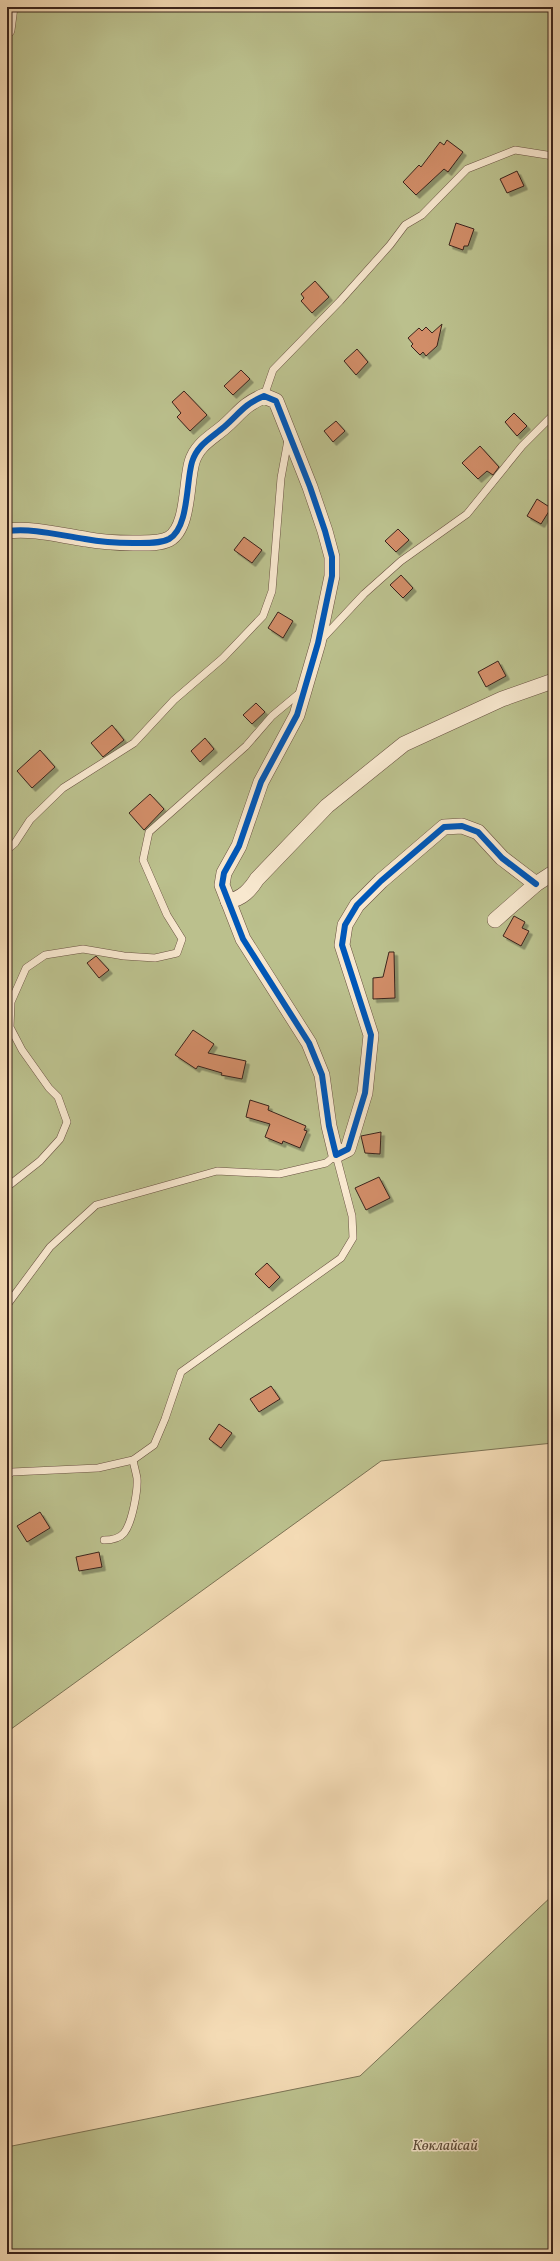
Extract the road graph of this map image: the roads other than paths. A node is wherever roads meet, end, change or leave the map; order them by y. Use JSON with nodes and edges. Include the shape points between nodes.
{"nodes":[{"id":1,"x":10,"y":7,"type":"edge"},
{"id":2,"x":7,"y":30,"type":"edge"},
{"id":3,"x":553,"y":156,"type":"edge"},
{"id":4,"x":264,"y":396,"type":"junction"},
{"id":5,"x":553,"y":415,"type":"edge"},
{"id":6,"x":289,"y":434,"type":"junction"},
{"id":7,"x":7,"y":531,"type":"edge"},
{"id":8,"x":318,"y":643,"type":"junction"},
{"id":9,"x":553,"y":682,"type":"edge"},
{"id":10,"x":305,"y":688,"type":"junction"},
{"id":11,"x":7,"y":850,"type":"edge"},
{"id":12,"x":553,"y":873,"type":"edge"},
{"id":13,"x":536,"y":884,"type":"junction"},
{"id":14,"x":228,"y":901,"type":"junction"},
{"id":15,"x":495,"y":920,"type":"dead end"},
{"id":16,"x":336,"y":1155,"type":"junction"},
{"id":17,"x":7,"y":1186,"type":"edge"},
{"id":18,"x":7,"y":1306,"type":"edge"},
{"id":19,"x":133,"y":1460,"type":"junction"},
{"id":20,"x":7,"y":1476,"type":"edge"},
{"id":21,"x":104,"y":1540,"type":"dead end"}],
"edges":[{"from":1,"to":2,"type":"street"},
{"from":3,"to":4,"type":"lane","via":[[515,150],[467,169],[422,215],[405,225],[340,301],[273,370]]},
{"from":4,"to":6,"type":"street","via":[[276,401]]},
{"from":4,"to":7,"type":"street","via":[[248,402],[198,449],[192,462],[183,518],[178,530],[170,538],[154,542],[114,542],[27,529]]},
{"from":5,"to":8,"type":"lane","via":[[522,446],[467,514],[401,561],[364,594]]},
{"from":6,"to":8,"type":"street","via":[[310,487],[332,557],[332,576]]},
{"from":6,"to":11,"type":"lane","via":[[281,478],[272,591],[263,616],[223,658],[174,700],[134,743],[63,788],[30,820],[15,843]]},
{"from":8,"to":10,"type":"street"},
{"from":9,"to":14,"type":"street","via":[[502,699],[404,744],[327,806],[257,879],[250,890],[235,900]]},
{"from":10,"to":14,"type":"street","via":[[297,715],[261,782],[239,846],[224,873],[222,885]]},
{"from":10,"to":17,"type":"lane","via":[[272,716],[246,746],[149,832],[143,860],[167,916],[182,939],[177,953],[155,958],[83,949],[45,955],[26,968],[12,1002],[10,1027],[22,1050],[58,1097],[67,1122],[60,1140],[40,1161]]},
{"from":12,"to":13,"type":"street"},
{"from":13,"to":15,"type":"street"},
{"from":13,"to":16,"type":"street","via":[[502,858],[478,832],[462,826],[444,826],[357,905],[345,925],[342,945],[370,1035],[365,1093],[358,1123],[348,1149]]},
{"from":14,"to":16,"type":"street","via":[[243,939],[310,1043],[322,1075]]},
{"from":16,"to":18,"type":"lane","via":[[326,1163],[279,1174],[217,1171],[96,1205],[50,1246]]},
{"from":16,"to":19,"type":"lane","via":[[353,1223],[353,1238],[342,1258],[182,1372],[154,1445]]},
{"from":19,"to":20,"type":"lane","via":[[98,1468],[12,1472]]},
{"from":19,"to":21,"type":"lane","via":[[137,1478],[130,1517],[124,1533],[112,1540]]}]}
